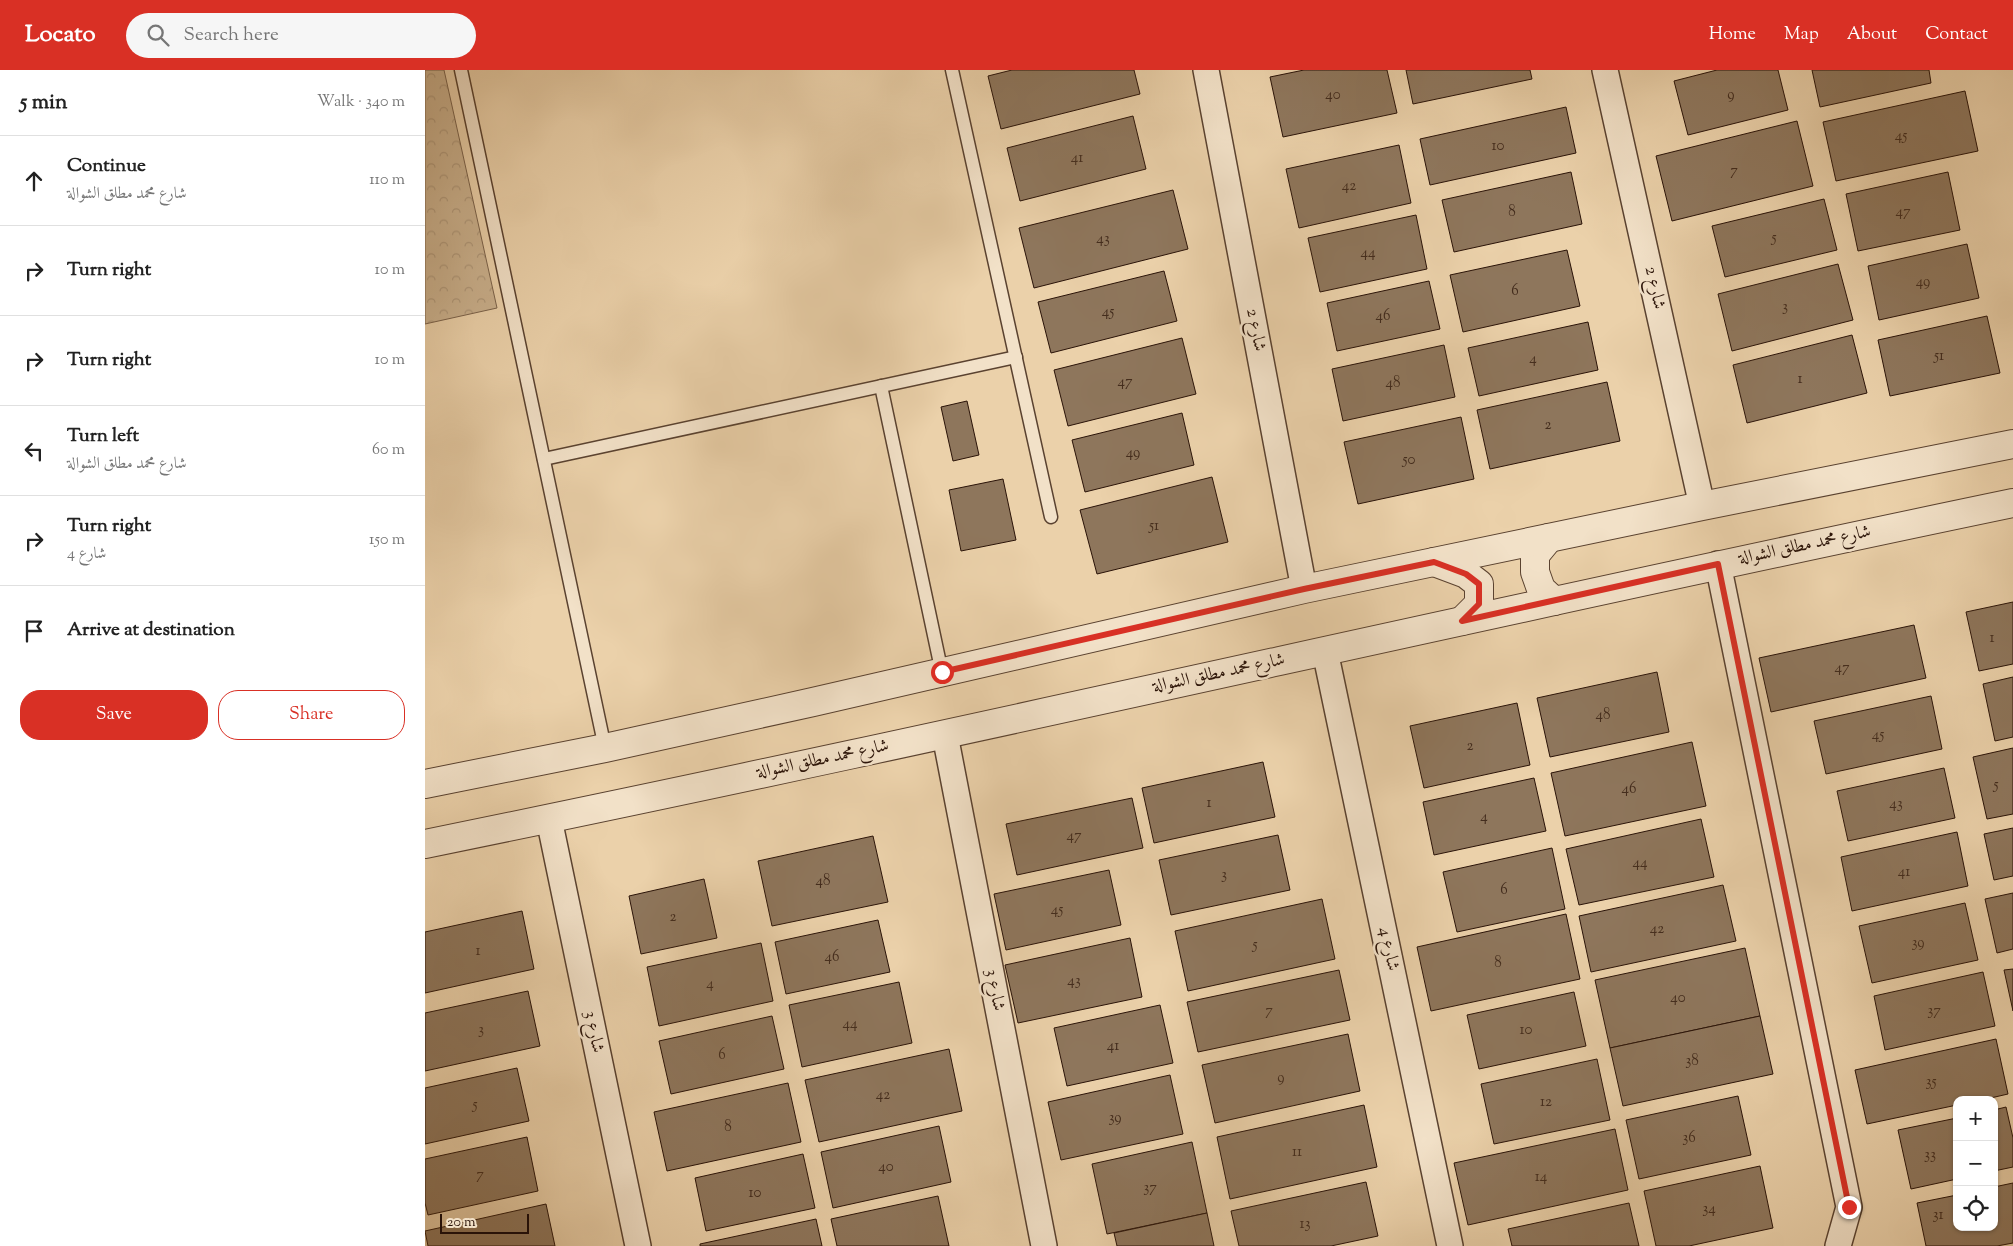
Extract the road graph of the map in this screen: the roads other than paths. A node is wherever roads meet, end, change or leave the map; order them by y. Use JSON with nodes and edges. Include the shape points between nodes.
{"nodes":[{"id":1,"x":461,"y":70,"type":"edge"},
{"id":2,"x":952,"y":70,"type":"edge"},
{"id":3,"x":1206,"y":70,"type":"edge"},
{"id":4,"x":1605,"y":70,"type":"edge"},
{"id":5,"x":1017,"y":357,"type":"junction"},
{"id":6,"x":881,"y":386,"type":"junction"},
{"id":7,"x":2013,"y":444,"type":"edge"},
{"id":8,"x":544,"y":459,"type":"junction"},
{"id":9,"x":2013,"y":503,"type":"edge"},
{"id":10,"x":1702,"y":506,"type":"junction"},
{"id":11,"x":1051,"y":517,"type":"dead end"},
{"id":12,"x":1549,"y":538,"type":"junction"},
{"id":13,"x":1434,"y":562,"type":"junction"},
{"id":14,"x":1718,"y":564,"type":"junction"},
{"id":15,"x":1304,"y":589,"type":"junction"},
{"id":16,"x":1554,"y":601,"type":"junction"},
{"id":17,"x":1462,"y":621,"type":"junction"},
{"id":18,"x":1325,"y":651,"type":"junction"},
{"id":19,"x":942,"y":672,"type":"junction"},
{"id":20,"x":945,"y":734,"type":"junction"},
{"id":21,"x":605,"y":748,"type":"junction"},
{"id":22,"x":425,"y":784,"type":"edge"},
{"id":23,"x":549,"y":819,"type":"junction"},
{"id":24,"x":425,"y":844,"type":"edge"},
{"id":25,"x":638,"y":1246,"type":"edge"},
{"id":26,"x":1044,"y":1246,"type":"edge"},
{"id":27,"x":1450,"y":1246,"type":"edge"},
{"id":28,"x":1838,"y":1246,"type":"edge"}],
"edges":[{"from":1,"to":8,"type":"lane"},
{"from":2,"to":5,"type":"lane"},
{"from":3,"to":15,"type":"street","name":"شارع 2"},
{"from":4,"to":10,"type":"street","name":"شارع 2"},
{"from":5,"to":6,"type":"lane"},
{"from":5,"to":11,"type":"lane"},
{"from":6,"to":8,"type":"lane"},
{"from":6,"to":19,"type":"lane"},
{"from":7,"to":10,"type":"street"},
{"from":8,"to":21,"type":"lane"},
{"from":9,"to":14,"type":"street","name":"شارع محمد مطلق الشوالة"},
{"from":10,"to":12,"type":"street"},
{"from":12,"to":13,"type":"street"},
{"from":12,"to":16,"type":"street","via":[[1535,555],[1535,572],[1541,589]]},
{"from":13,"to":15,"type":"street"},
{"from":13,"to":17,"type":"street","via":[[1466,574],[1479,584],[1479,604]]},
{"from":14,"to":16,"type":"street","name":"شارع محمد مطلق الشوالة"},
{"from":14,"to":28,"type":"street","via":[[1849,1207]]},
{"from":15,"to":19,"type":"street"},
{"from":16,"to":17,"type":"street","name":"شارع محمد مطلق الشوالة"},
{"from":17,"to":18,"type":"street","name":"شارع محمد مطلق الشوالة"},
{"from":18,"to":20,"type":"street","name":"شارع محمد مطلق الشوالة"},
{"from":18,"to":27,"type":"street","name":"شارع 4"},
{"from":19,"to":21,"type":"street"},
{"from":20,"to":23,"type":"street","name":"شارع محمد مطلق الشوالة"},
{"from":20,"to":26,"type":"street","name":"شارع 3"},
{"from":21,"to":22,"type":"street"},
{"from":23,"to":24,"type":"street","name":"شارع محمد مطلق الشوالة"},
{"from":23,"to":25,"type":"street","name":"شارع 3"}]}
